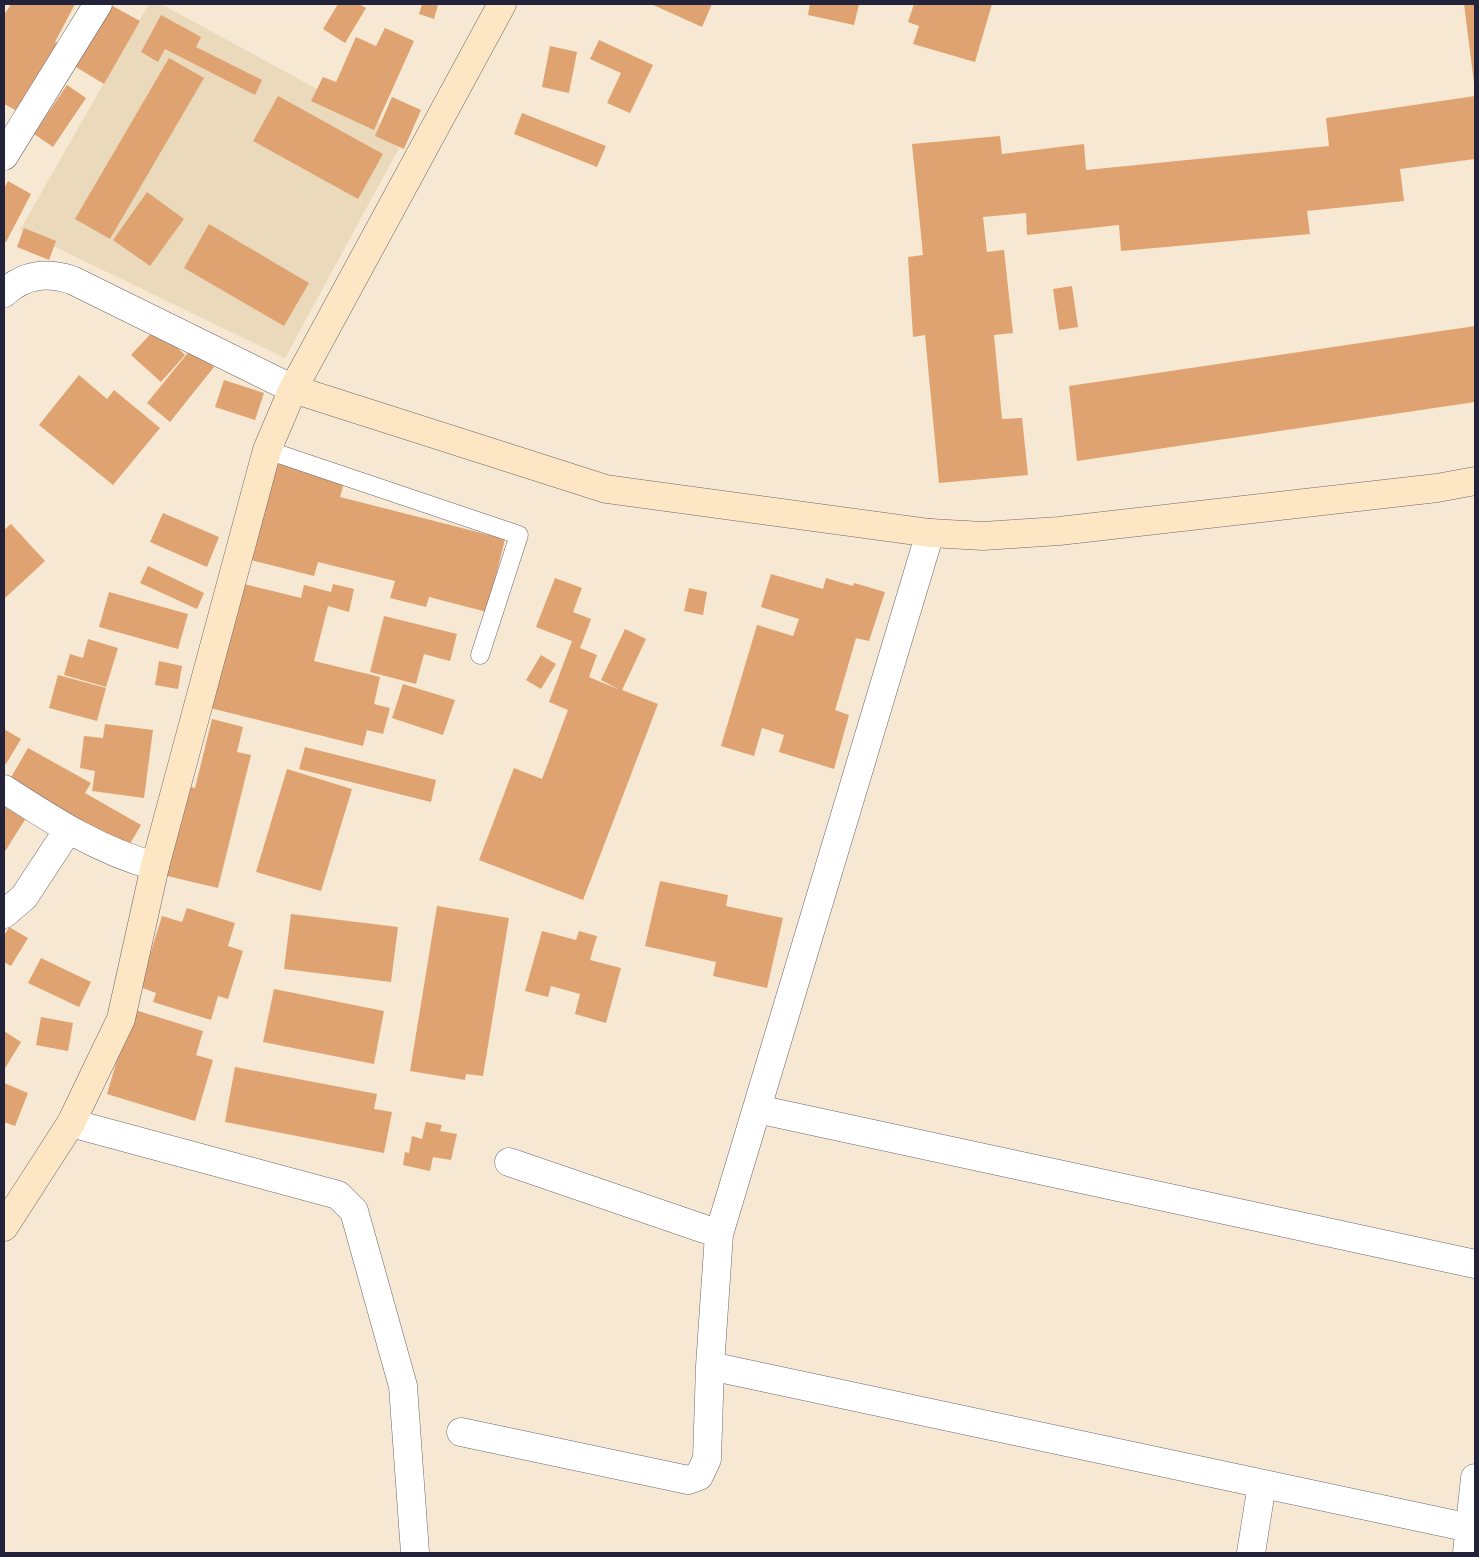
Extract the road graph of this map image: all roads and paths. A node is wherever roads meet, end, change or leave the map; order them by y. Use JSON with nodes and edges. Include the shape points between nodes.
{"nodes":[{"id":1,"x":98,"y":4,"type":"edge"},
{"id":2,"x":502,"y":4,"type":"edge"},
{"id":3,"x":4,"y":156,"type":"edge"},
{"id":4,"x":4,"y":293,"type":"edge"},
{"id":5,"x":294,"y":389,"type":"junction"},
{"id":6,"x":268,"y":450,"type":"junction"},
{"id":7,"x":1475,"y":481,"type":"edge"},
{"id":8,"x":930,"y":533,"type":"junction"},
{"id":9,"x":480,"y":655,"type":"dead end"},
{"id":10,"x":4,"y":789,"type":"edge"},
{"id":11,"x":68,"y":830,"type":"junction"},
{"id":12,"x":155,"y":866,"type":"junction"},
{"id":13,"x":4,"y":914,"type":"edge"},
{"id":14,"x":758,"y":1109,"type":"junction"},
{"id":15,"x":71,"y":1123,"type":"junction"},
{"id":16,"x":509,"y":1162,"type":"dead end"},
{"id":17,"x":4,"y":1226,"type":"edge"},
{"id":18,"x":718,"y":1234,"type":"junction"},
{"id":19,"x":1475,"y":1264,"type":"edge"},
{"id":20,"x":710,"y":1366,"type":"junction"},
{"id":21,"x":461,"y":1432,"type":"dead end"},
{"id":22,"x":1475,"y":1478,"type":"edge"},
{"id":23,"x":1262,"y":1484,"type":"junction"},
{"id":24,"x":1468,"y":1541,"type":"edge"},
{"id":25,"x":415,"y":1553,"type":"edge"},
{"id":26,"x":1251,"y":1553,"type":"edge"}],
"edges":[{"from":1,"to":3,"type":"street"},
{"from":2,"to":5,"type":"street"},
{"from":4,"to":5,"type":"street","via":[[15,282],[29,277],[44,275],[72,280]]},
{"from":5,"to":6,"type":"street"},
{"from":5,"to":8,"type":"street","via":[[606,489]]},
{"from":6,"to":9,"type":"lane","via":[[519,535]]},
{"from":6,"to":12,"type":"street"},
{"from":7,"to":8,"type":"street","via":[[1059,532],[983,536]]},
{"from":8,"to":14,"type":"street"},
{"from":10,"to":11,"type":"street"},
{"from":11,"to":12,"type":"street","via":[[127,858]]},
{"from":11,"to":13,"type":"street","via":[[24,897]]},
{"from":12,"to":15,"type":"street","via":[[121,1018]]},
{"from":14,"to":18,"type":"street"},
{"from":14,"to":19,"type":"street"},
{"from":15,"to":17,"type":"street"},
{"from":15,"to":25,"type":"street","via":[[338,1195],[354,1211],[403,1386]]},
{"from":16,"to":18,"type":"street"},
{"from":18,"to":20,"type":"street"},
{"from":20,"to":21,"type":"street","via":[[707,1459],[699,1476],[688,1480]]},
{"from":20,"to":23,"type":"street"},
{"from":22,"to":24,"type":"street"},
{"from":23,"to":24,"type":"street"},
{"from":23,"to":26,"type":"street"}]}
